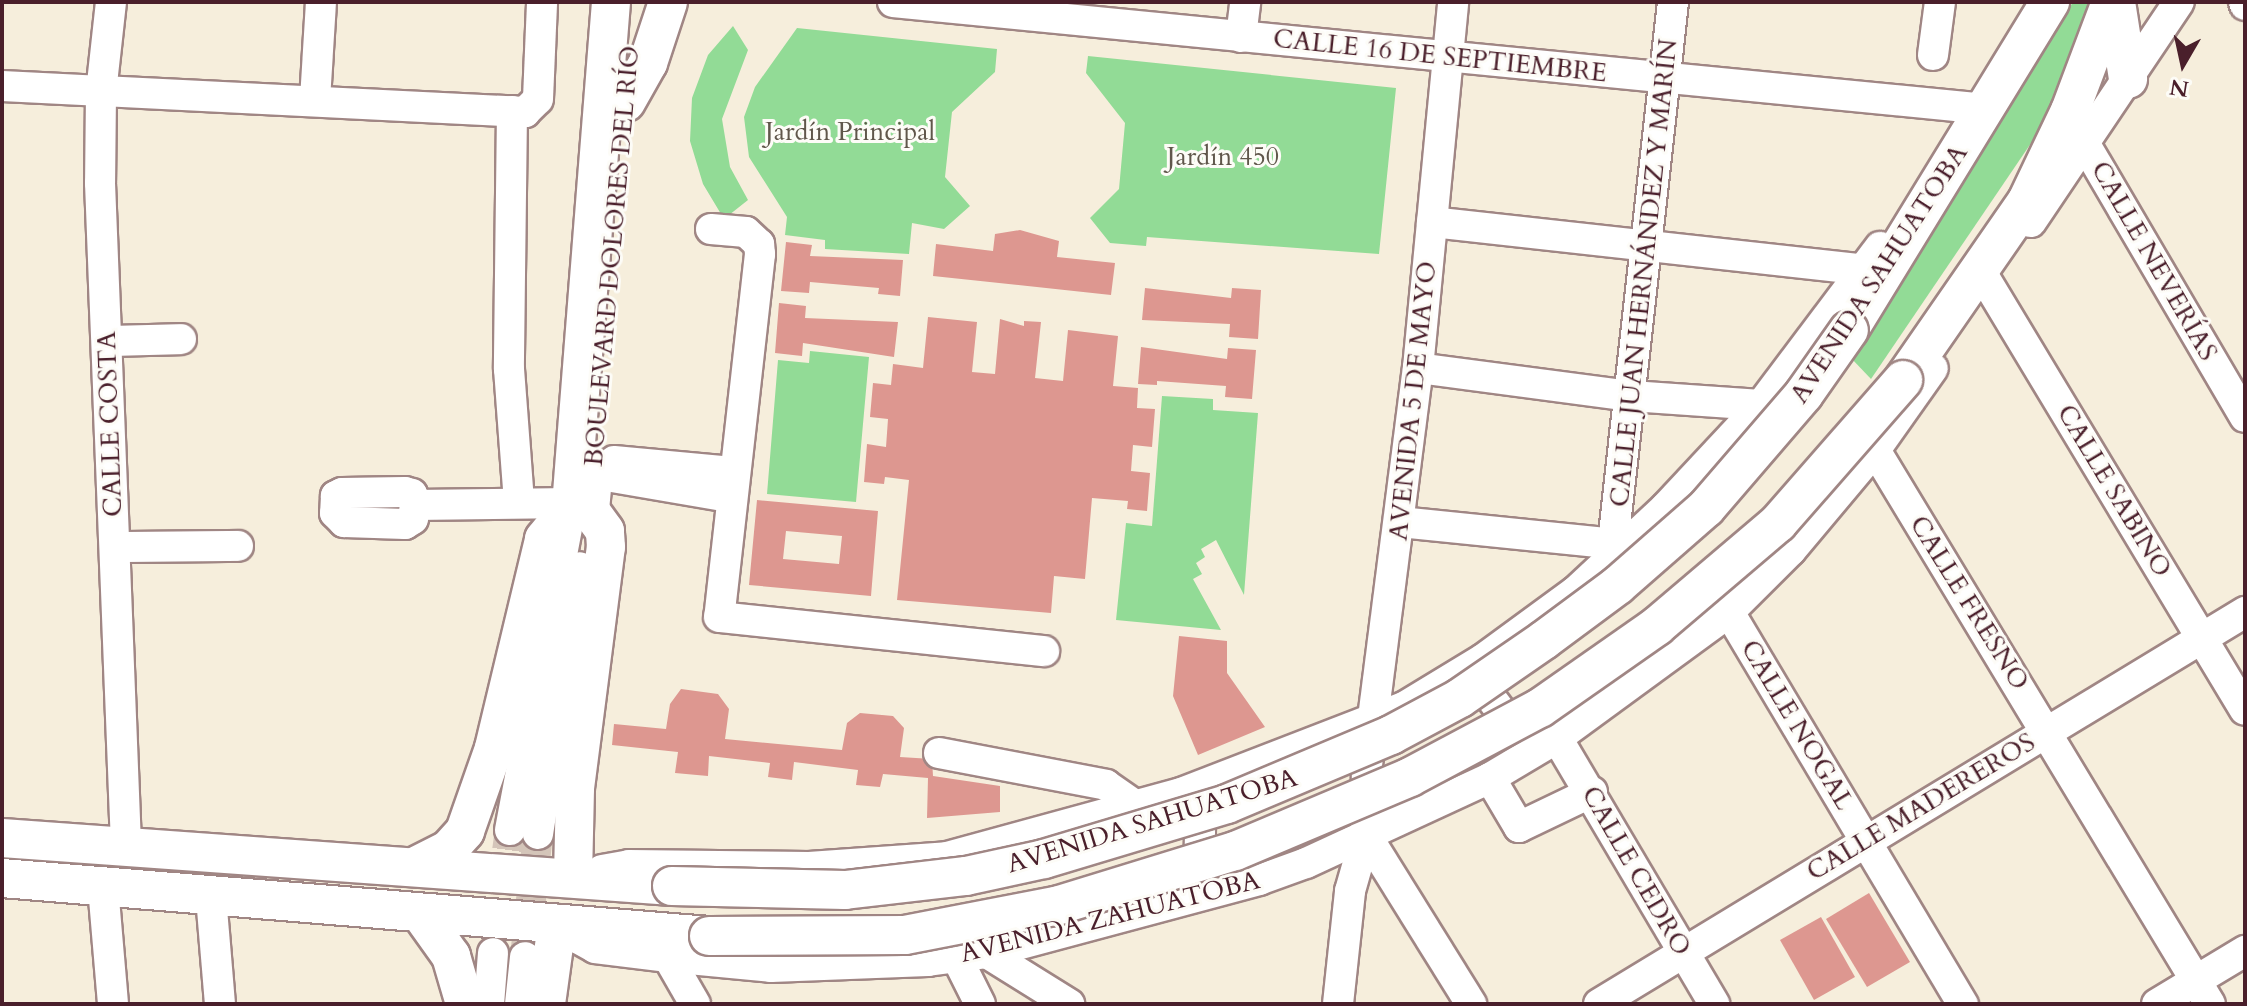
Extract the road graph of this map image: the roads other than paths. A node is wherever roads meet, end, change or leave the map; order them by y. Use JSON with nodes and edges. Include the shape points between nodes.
{"nodes":[{"id":1,"x":111,"y":2,"type":"edge"},
{"id":2,"x":321,"y":2,"type":"edge"},
{"id":3,"x":542,"y":2,"type":"edge"},
{"id":4,"x":611,"y":2,"type":"edge"},
{"id":5,"x":635,"y":2,"type":"edge"},
{"id":6,"x":668,"y":2,"type":"edge"},
{"id":7,"x":893,"y":2,"type":"edge"},
{"id":8,"x":1245,"y":2,"type":"edge"},
{"id":9,"x":1453,"y":2,"type":"edge"},
{"id":10,"x":1673,"y":2,"type":"edge"},
{"id":11,"x":1940,"y":2,"type":"edge"},
{"id":12,"x":2035,"y":2,"type":"edge"},
{"id":13,"x":2050,"y":2,"type":"edge"},
{"id":14,"x":2114,"y":2,"type":"edge"},
{"id":15,"x":2179,"y":2,"type":"edge"},
{"id":16,"x":1044,"y":8,"type":"edge"},
{"id":17,"x":1241,"y":37,"type":"junction"},
{"id":18,"x":1448,"y":55,"type":"junction"},
{"id":19,"x":1933,"y":55,"type":"dead end"},
{"id":20,"x":2128,"y":79,"type":"junction"},
{"id":21,"x":1666,"y":80,"type":"junction"},
{"id":22,"x":2,"y":86,"type":"edge"},
{"id":23,"x":101,"y":93,"type":"junction"},
{"id":24,"x":315,"y":100,"type":"junction"},
{"id":25,"x":626,"y":102,"type":"junction"},
{"id":26,"x":1978,"y":108,"type":"junction"},
{"id":27,"x":512,"y":111,"type":"junction"},
{"id":28,"x":2072,"y":144,"type":"junction"},
{"id":29,"x":1432,"y":222,"type":"junction"},
{"id":30,"x":711,"y":229,"type":"dead end"},
{"id":31,"x":1647,"y":243,"type":"junction"},
{"id":32,"x":1865,"y":270,"type":"junction"},
{"id":33,"x":1985,"y":278,"type":"junction"},
{"id":34,"x":181,"y":339,"type":"dead end"},
{"id":35,"x":107,"y":341,"type":"junction"},
{"id":36,"x":1418,"y":368,"type":"junction"},
{"id":37,"x":1631,"y":396,"type":"junction"},
{"id":38,"x":1761,"y":405,"type":"junction"},
{"id":39,"x":2245,"y":417,"type":"edge"},
{"id":40,"x":1875,"y":450,"type":"junction"},
{"id":41,"x":582,"y":482,"type":"junction"},
{"id":42,"x":731,"y":484,"type":"junction"},
{"id":43,"x":519,"y":501,"type":"junction"},
{"id":44,"x":415,"y":505,"type":"dead end"},
{"id":45,"x":1400,"y":522,"type":"junction"},
{"id":46,"x":1619,"y":544,"type":"junction"},
{"id":47,"x":238,"y":546,"type":"dead end"},
{"id":48,"x":115,"y":547,"type":"junction"},
{"id":49,"x":1729,"y":612,"type":"junction"},
{"id":50,"x":2245,"y":612,"type":"edge"},
{"id":51,"x":2203,"y":638,"type":"junction"},
{"id":52,"x":1044,"y":651,"type":"dead end"},
{"id":53,"x":1483,"y":659,"type":"junction"},
{"id":54,"x":2245,"y":710,"type":"edge"},
{"id":55,"x":1373,"y":719,"type":"junction"},
{"id":56,"x":2048,"y":731,"type":"junction"},
{"id":57,"x":1557,"y":738,"type":"junction"},
{"id":58,"x":939,"y":753,"type":"dead end"},
{"id":59,"x":1490,"y":778,"type":"junction"},
{"id":60,"x":1592,"y":792,"type":"junction"},
{"id":61,"x":1181,"y":793,"type":"junction"},
{"id":62,"x":1138,"y":807,"type":"junction"},
{"id":63,"x":524,"y":832,"type":"tunnel mouth"},
{"id":64,"x":1366,"y":835,"type":"junction"},
{"id":65,"x":2,"y":838,"type":"edge"},
{"id":66,"x":1865,"y":838,"type":"junction"},
{"id":67,"x":126,"y":846,"type":"junction"},
{"id":68,"x":418,"y":865,"type":"junction"},
{"id":69,"x":2,"y":878,"type":"edge"},
{"id":70,"x":580,"y":878,"type":"junction"},
{"id":71,"x":103,"y":887,"type":"junction"},
{"id":72,"x":211,"y":897,"type":"junction"},
{"id":73,"x":1192,"y":899,"type":"junction"},
{"id":74,"x":421,"y":914,"type":"junction"},
{"id":75,"x":563,"y":924,"type":"junction"},
{"id":76,"x":2245,"y":951,"type":"edge"},
{"id":77,"x":493,"y":953,"type":"tunnel mouth"},
{"id":78,"x":987,"y":953,"type":"junction"},
{"id":79,"x":1683,"y":953,"type":"junction"},
{"id":80,"x":525,"y":957,"type":"tunnel mouth"},
{"id":81,"x":668,"y":957,"type":"junction"},
{"id":82,"x":943,"y":960,"type":"junction"},
{"id":83,"x":2204,"y":992,"type":"edge"},
{"id":84,"x":113,"y":1004,"type":"edge"},
{"id":85,"x":220,"y":1004,"type":"edge"},
{"id":86,"x":465,"y":1004,"type":"edge"},
{"id":87,"x":489,"y":1004,"type":"edge"},
{"id":88,"x":520,"y":1004,"type":"edge"},
{"id":89,"x":546,"y":1004,"type":"edge"},
{"id":90,"x":695,"y":1004,"type":"edge"},
{"id":91,"x":980,"y":1004,"type":"edge"},
{"id":92,"x":1069,"y":1004,"type":"edge"},
{"id":93,"x":1338,"y":1004,"type":"edge"},
{"id":94,"x":1471,"y":1004,"type":"edge"},
{"id":95,"x":1599,"y":1004,"type":"edge"},
{"id":96,"x":1714,"y":1004,"type":"edge"},
{"id":97,"x":1963,"y":1004,"type":"edge"},
{"id":98,"x":2157,"y":1004,"type":"edge"}],
"edges":[{"from":1,"to":23,"type":"street","name":"CALLE COSTA"},
{"from":2,"to":24,"type":"street"},
{"from":3,"to":27,"type":"street","via":[[538,99],[532,109]]},
{"from":4,"to":41,"type":"main road","name":"BOULEVARD DOLORES DEL RÍO"},
{"from":5,"to":25,"type":"main road","name":"BOULEVARD DOLORES DEL RÍO"},
{"from":6,"to":25,"type":"main road","via":[[648,63]]},
{"from":7,"to":16,"type":"street","name":"CALLE 16 DE SEPTIEMBRE"},
{"from":8,"to":17,"type":"street"},
{"from":9,"to":18,"type":"street","name":"AVENIDA 5 DE MAYO"},
{"from":10,"to":21,"type":"street","name":"CALLE JUAN HERNÁNDEZ Y MARÍN"},
{"from":11,"to":19,"type":"street"},
{"from":12,"to":26,"type":"street","name":"AVENIDA SAHUATOBA"},
{"from":13,"to":26,"type":"main road","name":"AVENIDA SAHUATOBA"},
{"from":14,"to":20,"type":"main road"},
{"from":14,"to":28,"type":"main road","name":"AVENIDA SAHUATOBA"},
{"from":15,"to":20,"type":"street","name":"AVENIDA SAHUATOBA"},
{"from":16,"to":17,"type":"street","name":"CALLE 16 DE SEPTIEMBRE"},
{"from":17,"to":18,"type":"street","name":"CALLE 16 DE SEPTIEMBRE"},
{"from":18,"to":21,"type":"street","name":"CALLE 16 DE SEPTIEMBRE"},
{"from":18,"to":29,"type":"street","name":"AVENIDA 5 DE MAYO"},
{"from":20,"to":28,"type":"street","name":"AVENIDA SAHUATOBA"},
{"from":21,"to":26,"type":"street","name":"CALLE 16 DE SEPTIEMBRE"},
{"from":21,"to":31,"type":"street","name":"CALLE JUAN HERNÁNDEZ Y MARÍN"},
{"from":22,"to":23,"type":"street"},
{"from":23,"to":24,"type":"street"},
{"from":23,"to":35,"type":"street","name":"CALLE COSTA"},
{"from":24,"to":27,"type":"street"},
{"from":25,"to":41,"type":"main road","name":"BOULEVARD DOLORES DEL RÍO"},
{"from":26,"to":32,"type":"street","name":"AVENIDA SAHUATOBA"},
{"from":26,"to":70,"type":"main road","name":"AVENIDA SAHUATOBA","bridge":true,"via":[[1849,330],[1804,394],[1706,508],[1618,585],[1460,698],[1391,735],[1227,804],[982,872],[845,890]]},
{"from":27,"to":43,"type":"street","via":[[509,369]]},
{"from":28,"to":33,"type":"street","name":"AVENIDA SAHUATOBA"},
{"from":28,"to":33,"type":"main road","via":[[2041,175]]},
{"from":28,"to":39,"type":"street","name":"CALLE NEVERÍAS"},
{"from":29,"to":31,"type":"street"},
{"from":29,"to":36,"type":"street","name":"AVENIDA 5 DE MAYO"},
{"from":30,"to":42,"type":"street","via":[[746,232],[759,244],[760,254]]},
{"from":31,"to":32,"type":"street"},
{"from":31,"to":37,"type":"street","name":"CALLE JUAN HERNÁNDEZ Y MARÍN"},
{"from":32,"to":38,"type":"street","name":"AVENIDA SAHUATOBA"},
{"from":33,"to":40,"type":"street","name":"AVENIDA SAHUATOBA"},
{"from":33,"to":51,"type":"street","name":"CALLE SABINO"},
{"from":33,"to":75,"type":"main road","name":"AVENIDA SAHUATOBA","bridge":true,"via":[[1778,523],[1657,626],[1540,708],[1410,777],[1235,851],[1059,905],[905,935],[709,936]]},
{"from":34,"to":35,"type":"street"},
{"from":35,"to":48,"type":"street","name":"CALLE COSTA"},
{"from":36,"to":37,"type":"street"},
{"from":36,"to":45,"type":"street","name":"AVENIDA 5 DE MAYO"},
{"from":37,"to":38,"type":"street"},
{"from":37,"to":46,"type":"street","name":"CALLE JUAN HERNÁNDEZ Y MARÍN"},
{"from":38,"to":46,"type":"street","name":"AVENIDA SAHUATOBA"},
{"from":40,"to":49,"type":"street","name":"AVENIDA SAHUATOBA","via":[[1791,550]]},
{"from":40,"to":56,"type":"street","name":"CALLE FRESNO"},
{"from":41,"to":42,"type":"street"},
{"from":41,"to":43,"type":"street"},
{"from":41,"to":63,"type":"street"},
{"from":41,"to":68,"type":"main road","via":[[544,539],[494,748],[465,831],[449,849]]},
{"from":41,"to":70,"type":"main road","via":[[605,531],[606,547],[575,788]]},
{"from":42,"to":52,"type":"street","via":[[719,617]]},
{"from":43,"to":44,"type":"street"},
{"from":45,"to":46,"type":"street"},
{"from":45,"to":55,"type":"street","name":"AVENIDA 5 DE MAYO"},
{"from":46,"to":53,"type":"street","name":"AVENIDA SAHUATOBA","via":[[1576,591]]},
{"from":47,"to":48,"type":"street"},
{"from":48,"to":67,"type":"street","name":"CALLE COSTA"},
{"from":49,"to":57,"type":"street","name":"AVENIDA SAHUATOBA"},
{"from":49,"to":66,"type":"street","name":"CALLE NOGAL"},
{"from":50,"to":51,"type":"street","name":"CALLE MADEREROS"},
{"from":51,"to":54,"type":"street","name":"CALLE SABINO"},
{"from":51,"to":56,"type":"street","name":"CALLE MADEREROS"},
{"from":53,"to":55,"type":"street","name":"AVENIDA SAHUATOBA","via":[[1433,692]]},
{"from":53,"to":57,"type":"street","via":[[1495,707],[1522,729]]},
{"from":55,"to":61,"type":"street"},
{"from":55,"to":64,"type":"street","name":"AVENIDA 5 DE MAYO"},
{"from":56,"to":66,"type":"street","name":"CALLE MADEREROS"},
{"from":56,"to":83,"type":"street","name":"CALLE FRESNO"},
{"from":57,"to":59,"type":"street","name":"AVENIDA SAHUATOBA"},
{"from":57,"to":60,"type":"street","name":"CALLE CEDRO"},
{"from":58,"to":62,"type":"street","via":[[1106,785]]},
{"from":59,"to":60,"type":"street","via":[[1519,827]]},
{"from":59,"to":64,"type":"street","name":"AVENIDA SAHUATOBA"},
{"from":60,"to":79,"type":"street","name":"CALLE CEDRO"},
{"from":61,"to":62,"type":"street"},
{"from":61,"to":73,"type":"street","via":[[1200,833],[1203,853]]},
{"from":62,"to":70,"type":"street","via":[[947,857],[809,867],[629,865]]},
{"from":64,"to":73,"type":"street","name":"AVENIDA ZAHUATOBA","via":[[1259,880]]},
{"from":64,"to":93,"type":"street","via":[[1350,891]]},
{"from":64,"to":94,"type":"street"},
{"from":65,"to":67,"type":"main road","name":"AVENIDA SAHUATOBA"},
{"from":66,"to":79,"type":"street","name":"CALLE MADEREROS"},
{"from":66,"to":97,"type":"street","name":"CALLE NOGAL"},
{"from":67,"to":68,"type":"main road","name":"AVENIDA SAHUATOBA"},
{"from":68,"to":70,"type":"main road","name":"AVENIDA SAHUATOBA"},
{"from":69,"to":71,"type":"main road","name":"AVENIDA SAHUATOBA"},
{"from":71,"to":72,"type":"main road","name":"AVENIDA SAHUATOBA"},
{"from":71,"to":84,"type":"street"},
{"from":72,"to":74,"type":"main road","name":"AVENIDA SAHUATOBA"},
{"from":72,"to":85,"type":"street"},
{"from":73,"to":78,"type":"street","name":"AVENIDA ZAHUATOBA"},
{"from":74,"to":75,"type":"main road","name":"AVENIDA SAHUATOBA"},
{"from":74,"to":86,"type":"main road","via":[[451,956]]},
{"from":75,"to":81,"type":"street","name":"AVENIDA ZAHUATOBA","via":[[595,948]]},
{"from":75,"to":89,"type":"main road"},
{"from":76,"to":83,"type":"street"},
{"from":77,"to":87,"type":"street"},
{"from":78,"to":82,"type":"street","name":"AVENIDA ZAHUATOBA"},
{"from":78,"to":92,"type":"street"},
{"from":79,"to":95,"type":"street","name":"CALLE MADEREROS"},
{"from":79,"to":96,"type":"street","name":"CALLE CEDRO"},
{"from":80,"to":88,"type":"street"},
{"from":81,"to":82,"type":"street","name":"AVENIDA ZAHUATOBA","via":[[843,967]]},
{"from":81,"to":90,"type":"street"},
{"from":82,"to":91,"type":"street"},
{"from":83,"to":98,"type":"street"}]}
